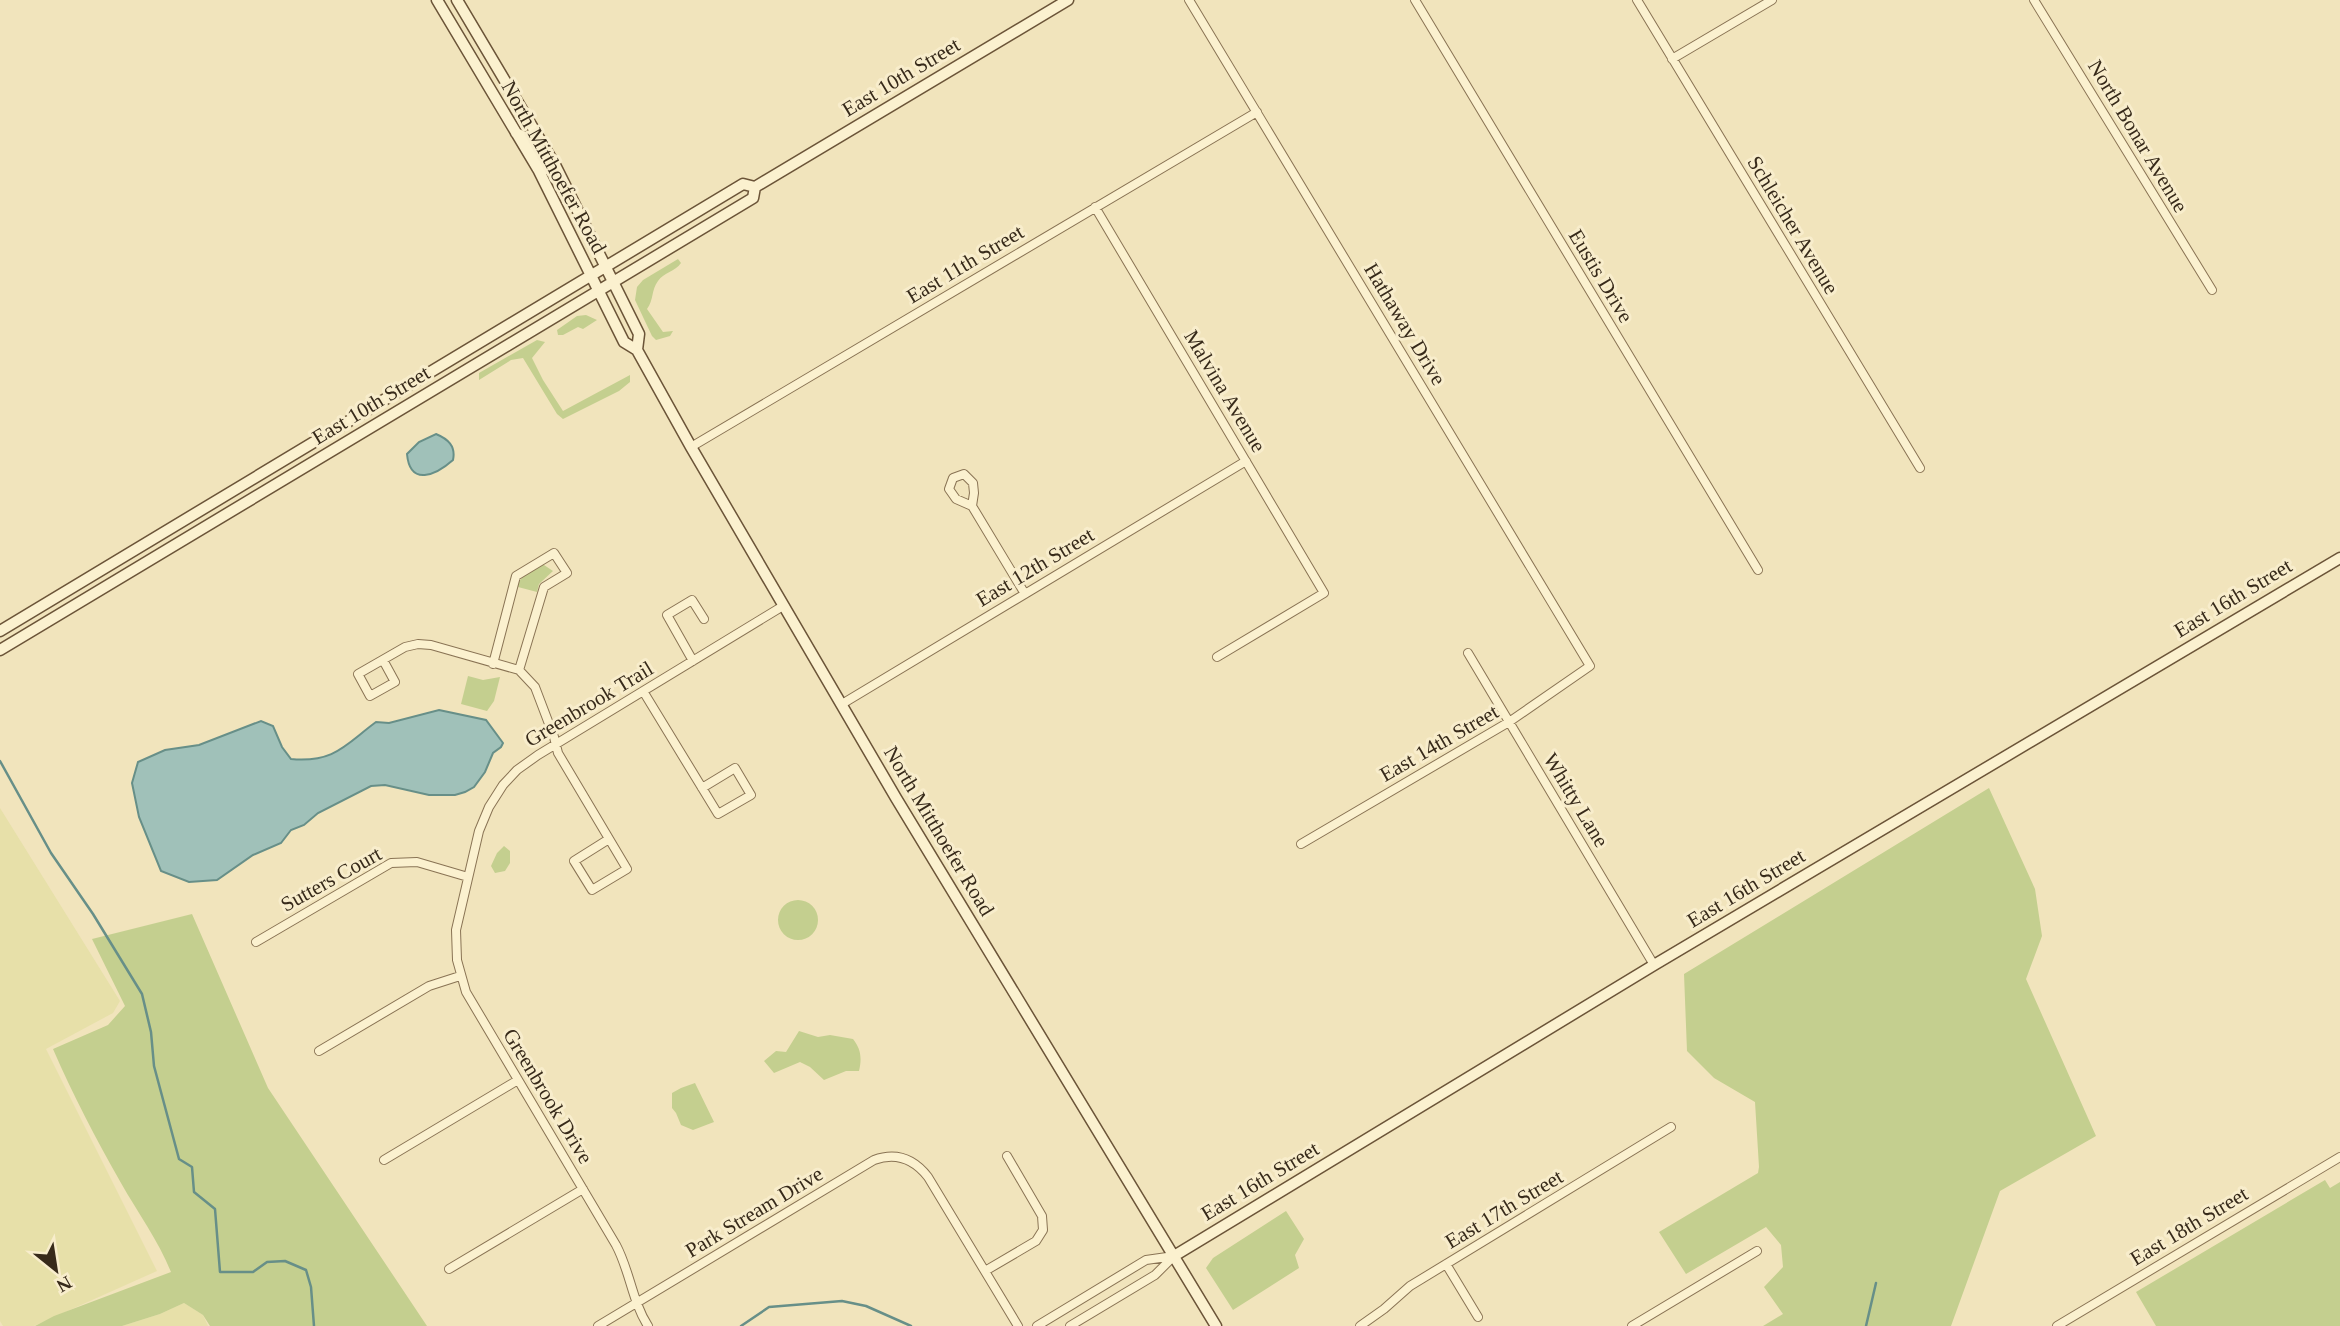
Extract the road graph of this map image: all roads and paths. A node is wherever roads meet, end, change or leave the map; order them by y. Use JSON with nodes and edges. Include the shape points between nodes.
{"nodes":[{"id":1,"x":437,"y":0,"type":"edge"},
{"id":2,"x":457,"y":0,"type":"edge"},
{"id":3,"x":1068,"y":0,"type":"edge"},
{"id":4,"x":1189,"y":0,"type":"edge"},
{"id":5,"x":1415,"y":0,"type":"edge"},
{"id":6,"x":1637,"y":0,"type":"edge"},
{"id":7,"x":1772,"y":0,"type":"edge"},
{"id":8,"x":2034,"y":0,"type":"edge"},
{"id":9,"x":1672,"y":59,"type":"junction"},
{"id":10,"x":1256,"y":112,"type":"junction"},
{"id":11,"x":516,"y":133,"type":"junction"},
{"id":12,"x":556,"y":169,"type":"junction"},
{"id":13,"x":755,"y":187,"type":"junction"},
{"id":14,"x":1095,"y":207,"type":"junction"},
{"id":15,"x":606,"y":267,"type":"junction"},
{"id":16,"x":591,"y":275,"type":"junction"},
{"id":17,"x":614,"y":282,"type":"junction"},
{"id":18,"x":2212,"y":290,"type":"dead end"},
{"id":19,"x":598,"y":291,"type":"junction"},
{"id":20,"x":638,"y":350,"type":"junction"},
{"id":21,"x":691,"y":447,"type":"junction"},
{"id":22,"x":1246,"y":461,"type":"junction"},
{"id":23,"x":1920,"y":468,"type":"dead end"},
{"id":24,"x":972,"y":506,"type":"dead end"},
{"id":25,"x":2340,"y":558,"type":"edge"},
{"id":26,"x":1758,"y":570,"type":"dead end"},
{"id":27,"x":1025,"y":594,"type":"junction"},
{"id":28,"x":783,"y":606,"type":"junction"},
{"id":29,"x":704,"y":619,"type":"dead end"},
{"id":30,"x":0,"y":631,"type":"edge"},
{"id":31,"x":0,"y":650,"type":"edge"},
{"id":32,"x":1468,"y":653,"type":"dead end"},
{"id":33,"x":1217,"y":657,"type":"dead end"},
{"id":34,"x":383,"y":660,"type":"junction"},
{"id":35,"x":693,"y":661,"type":"junction"},
{"id":36,"x":493,"y":664,"type":"junction"},
{"id":37,"x":1590,"y":666,"type":"joint"},
{"id":38,"x":519,"y":670,"type":"junction"},
{"id":39,"x":643,"y":691,"type":"junction"},
{"id":40,"x":842,"y":704,"type":"junction"},
{"id":41,"x":1509,"y":722,"type":"junction"},
{"id":42,"x":556,"y":744,"type":"junction"},
{"id":43,"x":702,"y":788,"type":"junction"},
{"id":44,"x":609,"y":839,"type":"junction"},
{"id":45,"x":1301,"y":844,"type":"dead end"},
{"id":46,"x":468,"y":877,"type":"junction"},
{"id":47,"x":256,"y":942,"type":"dead end"},
{"id":48,"x":1654,"y":965,"type":"junction"},
{"id":49,"x":460,"y":976,"type":"junction"},
{"id":50,"x":319,"y":1051,"type":"dead end"},
{"id":51,"x":518,"y":1080,"type":"junction"},
{"id":52,"x":1671,"y":1127,"type":"dead end"},
{"id":53,"x":1007,"y":1156,"type":"dead end"},
{"id":54,"x":2340,"y":1157,"type":"edge"},
{"id":55,"x":384,"y":1160,"type":"dead end"},
{"id":56,"x":583,"y":1189,"type":"junction"},
{"id":57,"x":1757,"y":1251,"type":"dead end"},
{"id":58,"x":1174,"y":1256,"type":"junction"},
{"id":59,"x":1447,"y":1264,"type":"junction"},
{"id":60,"x":449,"y":1269,"type":"dead end"},
{"id":61,"x":985,"y":1271,"type":"junction"},
{"id":62,"x":636,"y":1303,"type":"junction"},
{"id":63,"x":1478,"y":1317,"type":"dead end"},
{"id":64,"x":598,"y":1326,"type":"edge"},
{"id":65,"x":648,"y":1326,"type":"edge"},
{"id":66,"x":1017,"y":1326,"type":"edge"},
{"id":67,"x":1037,"y":1326,"type":"edge"},
{"id":68,"x":1070,"y":1326,"type":"edge"},
{"id":69,"x":1216,"y":1326,"type":"edge"},
{"id":70,"x":1360,"y":1326,"type":"edge"},
{"id":71,"x":1632,"y":1326,"type":"edge"},
{"id":72,"x":2057,"y":1326,"type":"edge"}],
"edges":[{"from":1,"to":11,"type":"main road","name":"North Mitthoefer Road"},
{"from":2,"to":12,"type":"main road","name":"North Mitthoefer Road"},
{"from":3,"to":13,"type":"main road","name":"East 10th Street"},
{"from":4,"to":10,"type":"street","name":"Hathaway Drive"},
{"from":5,"to":26,"type":"street","name":"Eustis Drive"},
{"from":6,"to":9,"type":"street","name":"Schleicher Avenue"},
{"from":7,"to":9,"type":"street"},
{"from":8,"to":18,"type":"street","name":"North Bonar Avenue"},
{"from":9,"to":23,"type":"street","name":"Schleicher Avenue"},
{"from":10,"to":14,"type":"street","name":"East 11th Street"},
{"from":10,"to":37,"type":"street","name":"Hathaway Drive"},
{"from":11,"to":12,"type":"main road","via":[[529,139],[546,168]]},
{"from":11,"to":16,"type":"main road","name":"North Mitthoefer Road"},
{"from":12,"to":15,"type":"main road","name":"North Mitthoefer Road"},
{"from":13,"to":15,"type":"main road","name":"East 10th Street","via":[[743,184]]},
{"from":13,"to":17,"type":"main road","name":"East 10th Street","via":[[753,198]]},
{"from":14,"to":21,"type":"street","name":"East 11th Street"},
{"from":14,"to":22,"type":"street","name":"Malvina Avenue"},
{"from":15,"to":16,"type":"main road","name":"East 10th Street"},
{"from":15,"to":17,"type":"main road","name":"North Mitthoefer Road"},
{"from":16,"to":19,"type":"main road","name":"North Mitthoefer Road"},
{"from":16,"to":30,"type":"main road","name":"East 10th Street"},
{"from":17,"to":19,"type":"main road","name":"East 10th Street"},
{"from":17,"to":20,"type":"main road","name":"North Mitthoefer Road","via":[[639,334]]},
{"from":19,"to":20,"type":"main road","name":"North Mitthoefer Road","via":[[624,342]]},
{"from":19,"to":31,"type":"main road","name":"East 10th Street"},
{"from":20,"to":21,"type":"main road","name":"North Mitthoefer Road"},
{"from":21,"to":28,"type":"main road","name":"North Mitthoefer Road"},
{"from":22,"to":27,"type":"street","name":"East 12th Street"},
{"from":22,"to":33,"type":"street","name":"Malvina Avenue","via":[[1324,593]]},
{"from":24,"to":27,"type":"street"},
{"from":25,"to":48,"type":"main road","name":"East 16th Street"},
{"from":27,"to":40,"type":"street","name":"East 12th Street"},
{"from":28,"to":35,"type":"street","name":"Greenbrook Trail"},
{"from":28,"to":40,"type":"main road","name":"North Mitthoefer Road"},
{"from":29,"to":35,"type":"street","via":[[692,600],[667,615]]},
{"from":32,"to":41,"type":"street","name":"Whitty Lane"},
{"from":34,"to":34,"type":"street","via":[[395,682],[370,696],[358,674]]},
{"from":34,"to":36,"type":"street","via":[[405,647],[424,644]]},
{"from":35,"to":39,"type":"street","name":"Greenbrook Trail"},
{"from":36,"to":38,"type":"street"},
{"from":36,"to":38,"type":"street","via":[[516,576],[554,553],[567,573],[544,587]]},
{"from":37,"to":41,"type":"street","name":"East 14th Street"},
{"from":38,"to":42,"type":"street","via":[[536,688]]},
{"from":39,"to":42,"type":"street","name":"Greenbrook Trail"},
{"from":39,"to":43,"type":"street"},
{"from":40,"to":58,"type":"main road","name":"North Mitthoefer Road"},
{"from":41,"to":45,"type":"street","name":"East 14th Street"},
{"from":41,"to":48,"type":"street","name":"Whitty Lane"},
{"from":42,"to":44,"type":"street"},
{"from":42,"to":46,"type":"street","name":"Greenbrook Trail","via":[[517,770],[498,792],[485,814]]},
{"from":43,"to":43,"type":"street","via":[[718,814],[751,795],[735,768]]},
{"from":44,"to":44,"type":"street","via":[[627,869],[592,890],[574,861]]},
{"from":46,"to":47,"type":"street","name":"Sutters Court","via":[[417,862],[391,863]]},
{"from":46,"to":49,"type":"street","name":"Greenbrook Drive","via":[[456,930]]},
{"from":48,"to":58,"type":"main road","name":"East 16th Street"},
{"from":49,"to":50,"type":"street","via":[[429,986]]},
{"from":49,"to":51,"type":"street","name":"Greenbrook Drive"},
{"from":51,"to":55,"type":"street"},
{"from":51,"to":56,"type":"street","name":"Greenbrook Drive"},
{"from":52,"to":59,"type":"street","name":"East 17th Street"},
{"from":53,"to":61,"type":"street","via":[[1044,1227],[1036,1241]]},
{"from":54,"to":72,"type":"street","name":"East 18th Street"},
{"from":56,"to":60,"type":"street"},
{"from":56,"to":62,"type":"street","name":"Greenbrook Drive","via":[[620,1252]]},
{"from":57,"to":71,"type":"street"},
{"from":58,"to":67,"type":"street","via":[[1146,1260]]},
{"from":58,"to":68,"type":"street","via":[[1155,1275]]},
{"from":58,"to":69,"type":"main road","name":"North Mitthoefer Road"},
{"from":59,"to":63,"type":"street"},
{"from":59,"to":70,"type":"street","name":"East 17th Street","via":[[1410,1286]]},
{"from":61,"to":62,"type":"street","name":"Park Stream Drive","via":[[928,1177],[904,1158],[886,1157]]},
{"from":61,"to":66,"type":"street"},
{"from":62,"to":64,"type":"street","name":"Park Stream Drive"},
{"from":62,"to":65,"type":"street","name":"Greenbrook Drive"}]}
